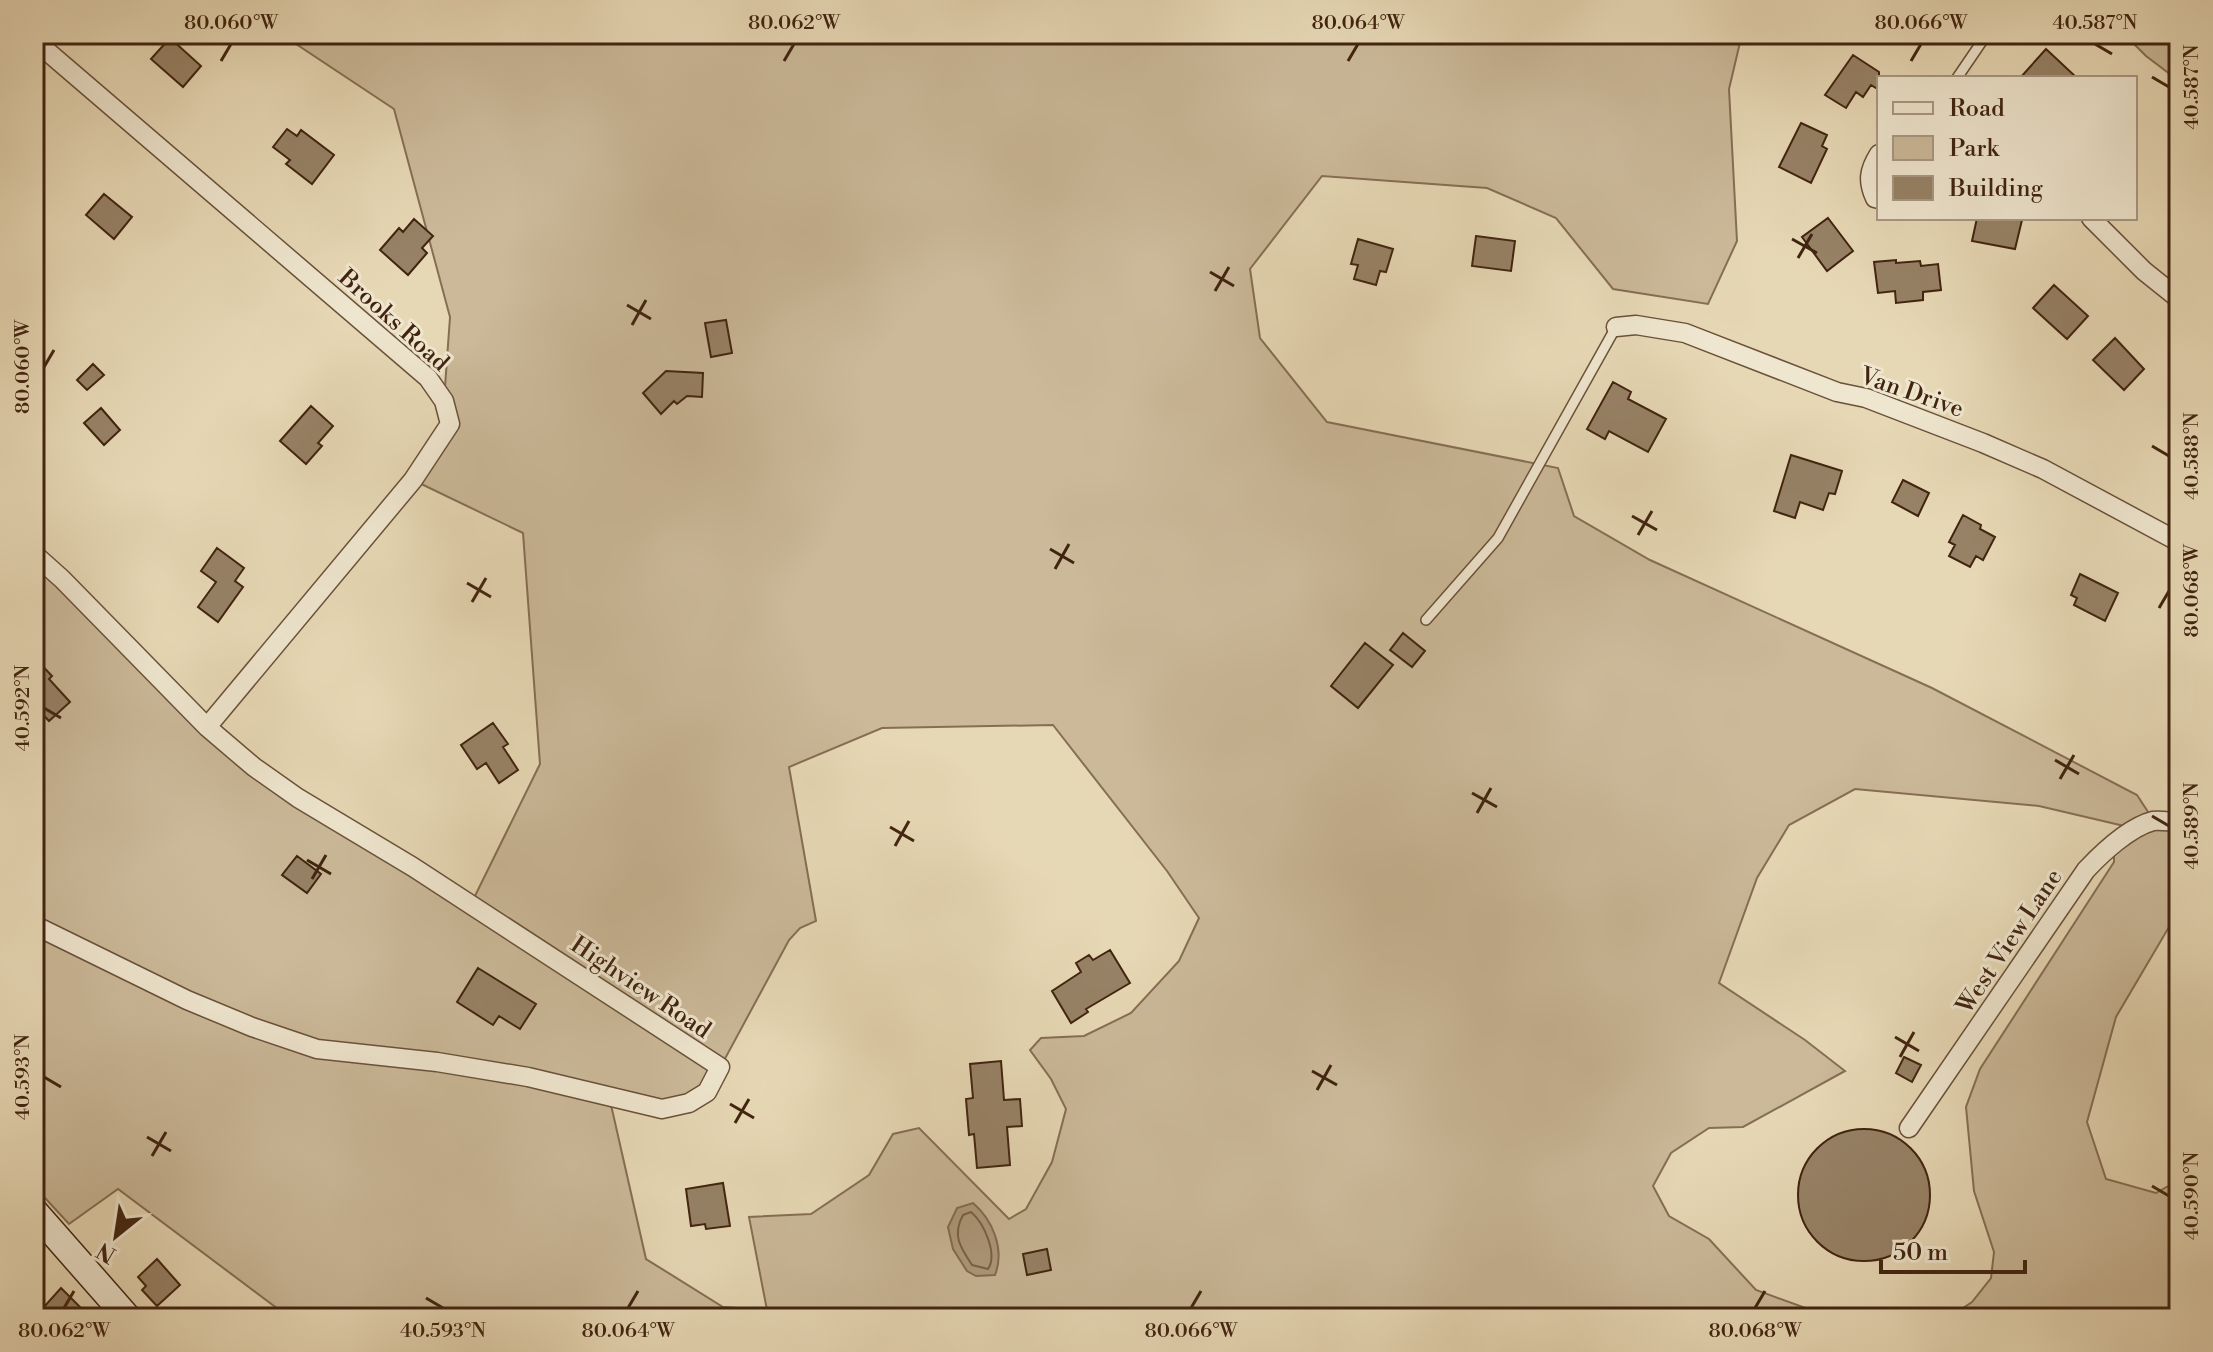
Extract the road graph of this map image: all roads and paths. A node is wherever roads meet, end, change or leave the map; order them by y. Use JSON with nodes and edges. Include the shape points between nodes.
{"nodes":[{"id":1,"x":1987,"y":34,"type":"edge"},
{"id":2,"x":34,"y":40,"type":"edge"},
{"id":3,"x":1958,"y":76,"type":"edge"},
{"id":4,"x":1877,"y":157,"type":"edge"},
{"id":5,"x":1877,"y":198,"type":"edge"},
{"id":6,"x":2093,"y":220,"type":"edge"},
{"id":7,"x":2179,"y":299,"type":"edge"},
{"id":8,"x":1616,"y":327,"type":"joint"},
{"id":9,"x":2179,"y":542,"type":"edge"},
{"id":10,"x":34,"y":554,"type":"edge"},
{"id":11,"x":1426,"y":620,"type":"dead end"},
{"id":12,"x":207,"y":727,"type":"junction"},
{"id":13,"x":2179,"y":822,"type":"edge"},
{"id":14,"x":34,"y":925,"type":"edge"},
{"id":15,"x":1909,"y":1128,"type":"dead end"},
{"id":16,"x":34,"y":1211,"type":"edge"},
{"id":17,"x":128,"y":1318,"type":"edge"}],
"edges":[{"from":1,"to":3,"type":"lane"},
{"from":2,"to":12,"type":"street","name":"Brooks Road","via":[[428,378],[444,401],[450,424],[413,480]]},
{"from":4,"to":5,"type":"street","via":[[1869,185]]},
{"from":6,"to":7,"type":"street"},
{"from":8,"to":9,"type":"street","name":"Van Drive","via":[[1685,333],[1837,392],[1866,398],[2043,469]]},
{"from":8,"to":11,"type":"lane","via":[[1498,538]]},
{"from":10,"to":12,"type":"street","name":"Highview Road"},
{"from":12,"to":14,"type":"street","name":"Highview Road","via":[[298,798],[720,1067],[707,1092],[662,1109],[528,1077],[317,1049],[187,1000]]},
{"from":13,"to":15,"type":"street","name":"West View Lane","via":[[2154,821],[2138,829],[2086,870]]},
{"from":16,"to":17,"type":"street"}]}
